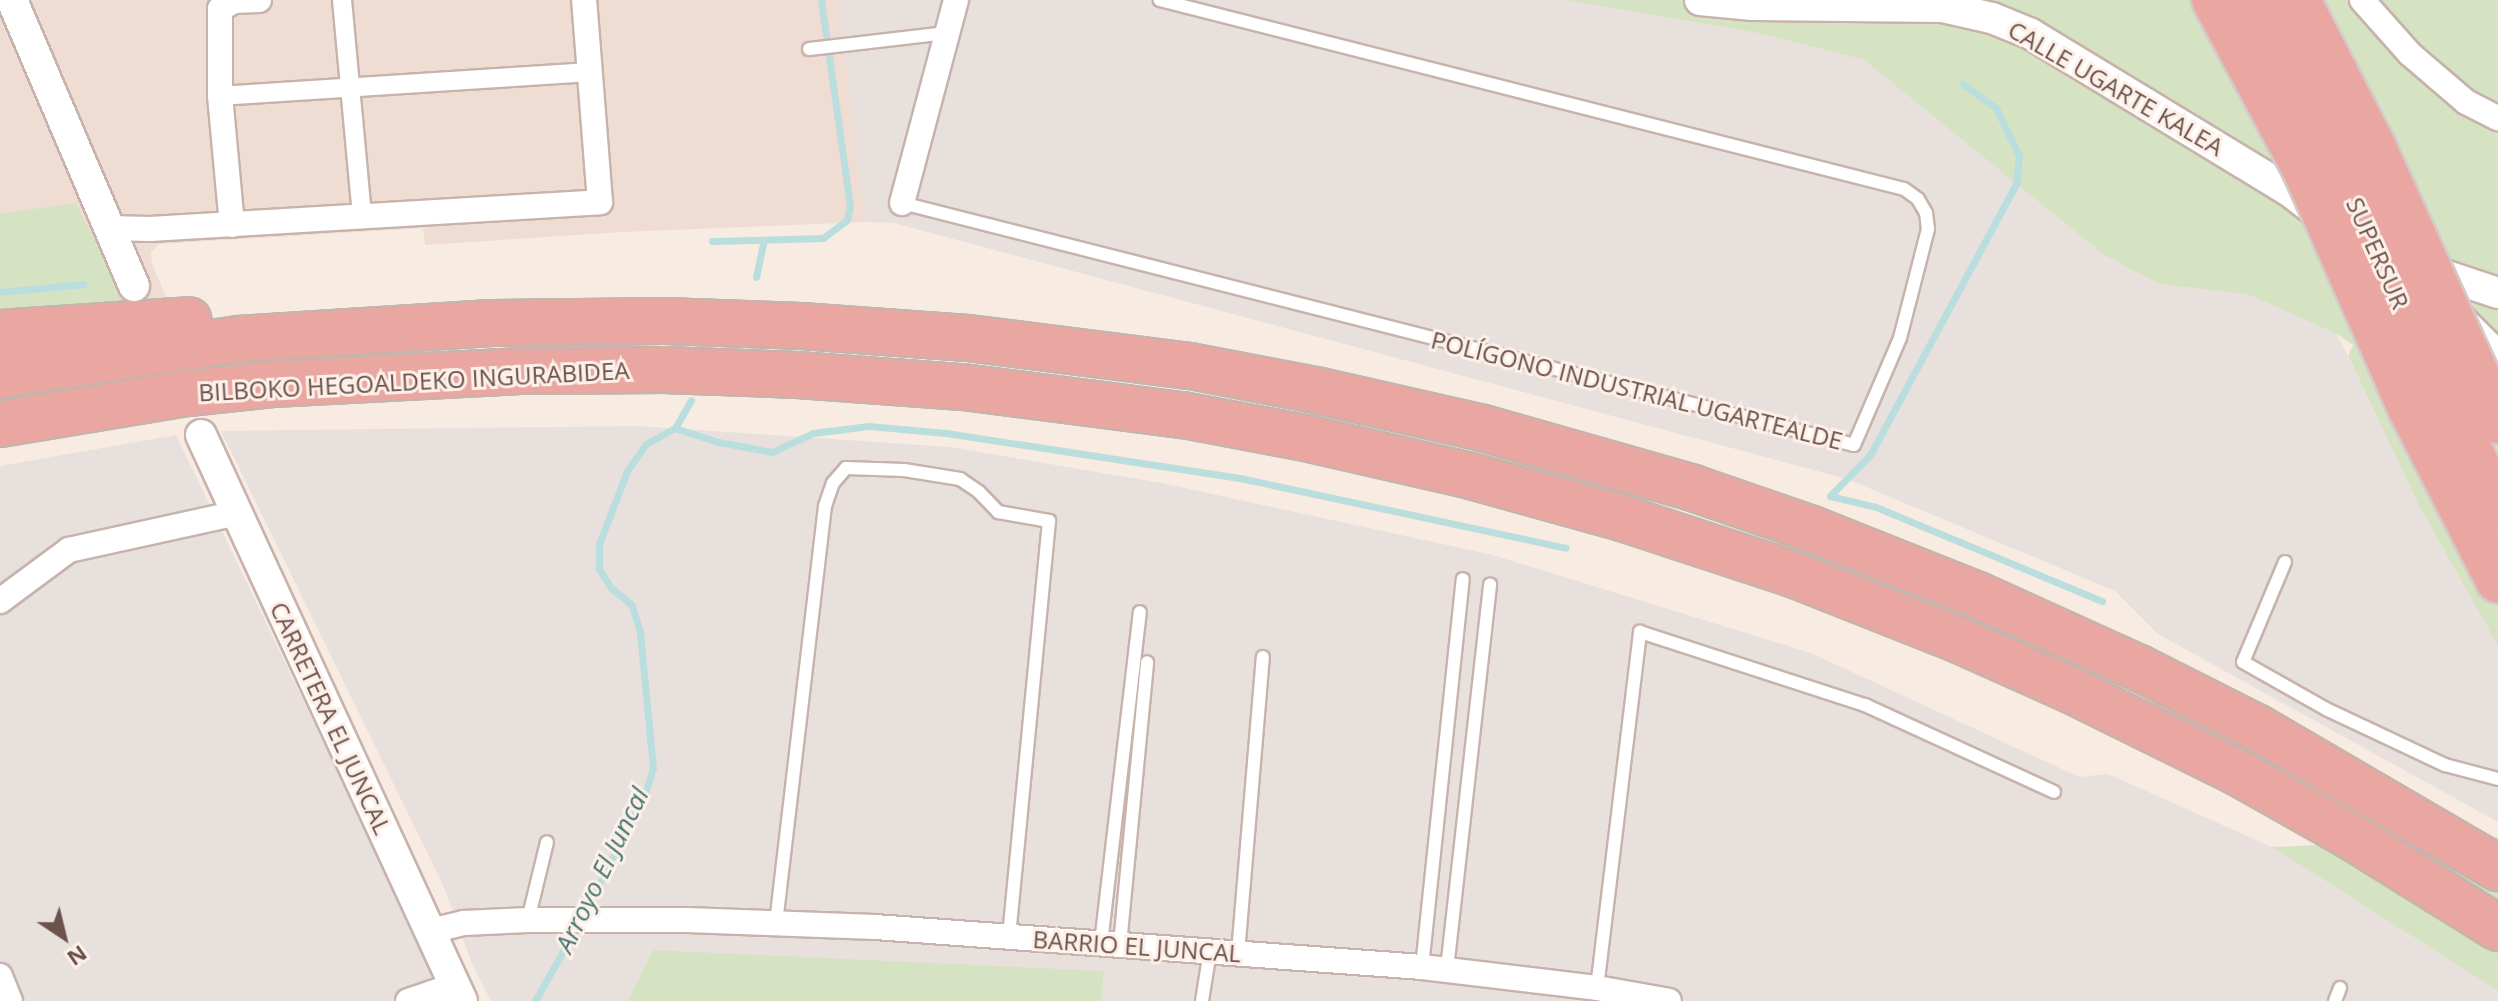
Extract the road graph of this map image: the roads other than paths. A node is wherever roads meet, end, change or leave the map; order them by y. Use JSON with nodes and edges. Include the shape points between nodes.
{"nodes":[{"id":1,"x":12,"y":0,"type":"edge"},
{"id":2,"x":259,"y":0,"type":"edge"},
{"id":3,"x":342,"y":0,"type":"edge"},
{"id":4,"x":584,"y":0,"type":"edge"},
{"id":5,"x":956,"y":0,"type":"edge"},
{"id":6,"x":1160,"y":0,"type":"edge"},
{"id":7,"x":1700,"y":0,"type":"edge"},
{"id":8,"x":2214,"y":0,"type":"edge"},
{"id":9,"x":2254,"y":0,"type":"edge"},
{"id":10,"x":2298,"y":0,"type":"edge"},
{"id":11,"x":2362,"y":0,"type":"edge"},
{"id":12,"x":947,"y":33,"type":"junction"},
{"id":13,"x":809,"y":49,"type":"dead end"},
{"id":14,"x":589,"y":72,"type":"junction"},
{"id":15,"x":350,"y":87,"type":"junction"},
{"id":16,"x":220,"y":96,"type":"junction"},
{"id":17,"x":2498,"y":118,"type":"edge"},
{"id":18,"x":902,"y":203,"type":"joint"},
{"id":19,"x":362,"y":217,"type":"junction"},
{"id":20,"x":232,"y":225,"type":"junction"},
{"id":21,"x":107,"y":228,"type":"junction"},
{"id":22,"x":2405,"y":261,"type":"junction"},
{"id":23,"x":134,"y":286,"type":"dead end"},
{"id":24,"x":2498,"y":293,"type":"edge"},
{"id":25,"x":412,"y":328,"type":"junction"},
{"id":26,"x":0,"y":333,"type":"edge"},
{"id":27,"x":2498,"y":357,"type":"edge"},
{"id":28,"x":0,"y":375,"type":"edge"},
{"id":29,"x":2498,"y":421,"type":"edge"},
{"id":30,"x":0,"y":424,"type":"edge"},
{"id":31,"x":201,"y":435,"type":"dead end"},
{"id":32,"x":2498,"y":508,"type":"edge"},
{"id":33,"x":237,"y":513,"type":"junction"},
{"id":34,"x":2285,"y":562,"type":"dead end"},
{"id":35,"x":1463,"y":579,"type":"dead end"},
{"id":36,"x":2498,"y":581,"type":"edge"},
{"id":37,"x":1490,"y":584,"type":"dead end"},
{"id":38,"x":0,"y":601,"type":"edge"},
{"id":39,"x":1140,"y":612,"type":"dead end"},
{"id":40,"x":1263,"y":657,"type":"dead end"},
{"id":41,"x":1147,"y":662,"type":"dead end"},
{"id":42,"x":2498,"y":779,"type":"edge"},
{"id":43,"x":2054,"y":792,"type":"dead end"},
{"id":44,"x":547,"y":842,"type":"dead end"},
{"id":45,"x":2498,"y":868,"type":"edge"},
{"id":46,"x":528,"y":920,"type":"junction"},
{"id":47,"x":776,"y":923,"type":"junction"},
{"id":48,"x":2498,"y":928,"type":"edge"},
{"id":49,"x":431,"y":931,"type":"junction"},
{"id":50,"x":1009,"y":936,"type":"junction"},
{"id":51,"x":1110,"y":944,"type":"junction"},
{"id":52,"x":1210,"y":951,"type":"junction"},
{"id":53,"x":1238,"y":953,"type":"junction"},
{"id":54,"x":1422,"y":967,"type":"junction"},
{"id":55,"x":1447,"y":969,"type":"junction"},
{"id":56,"x":0,"y":976,"type":"edge"},
{"id":57,"x":1597,"y":988,"type":"junction"},
{"id":58,"x":2340,"y":988,"type":"dead end"},
{"id":59,"x":459,"y":993,"type":"edge"},
{"id":60,"x":10,"y":1001,"type":"edge"},
{"id":61,"x":408,"y":1001,"type":"edge"},
{"id":62,"x":1202,"y":1001,"type":"edge"},
{"id":63,"x":1669,"y":1001,"type":"edge"},
{"id":64,"x":2335,"y":1001,"type":"edge"}],
"edges":[{"from":1,"to":21,"type":"street"},
{"from":2,"to":16,"type":"street","via":[[234,1],[220,9]]},
{"from":3,"to":15,"type":"street"},
{"from":4,"to":14,"type":"street"},
{"from":5,"to":12,"type":"street","name":"POLÍGONO INDUSTRIAL UGARTEALDE"},
{"from":6,"to":18,"type":"lane","name":"POLÍGONO INDUSTRIAL UGARTEALDE","via":[[1904,189],[1918,199],[1928,229],[1900,338],[1854,445]]},
{"from":7,"to":22,"type":"street","name":"CALLE UGARTE KALEA","via":[[1943,7],[1992,18],[2031,34],[2262,174],[2344,233]]},
{"from":8,"to":36,"type":"highway","bridge":true,"via":[[2305,170],[2409,406]]},
{"from":9,"to":32,"type":"highway","name":"SUPERSUR","bridge":true,"via":[[2339,164]]},
{"from":10,"to":29,"type":"highway","name":"SUPERSUR","bridge":true,"via":[[2375,150]]},
{"from":11,"to":17,"type":"street","via":[[2410,54],[2466,102]]},
{"from":12,"to":13,"type":"lane"},
{"from":12,"to":18,"type":"street","name":"POLÍGONO INDUSTRIAL UGARTEALDE"},
{"from":14,"to":15,"type":"street"},
{"from":14,"to":19,"type":"street","via":[[600,202]]},
{"from":15,"to":16,"type":"street"},
{"from":15,"to":19,"type":"street"},
{"from":16,"to":20,"type":"street"},
{"from":19,"to":20,"type":"street"},
{"from":20,"to":21,"type":"street"},
{"from":21,"to":23,"type":"street"},
{"from":22,"to":24,"type":"street","name":"CALLE UGARTE KALEA"},
{"from":22,"to":27,"type":"street"},
{"from":25,"to":26,"type":"highway","via":[[219,319]]},
{"from":25,"to":28,"type":"highway","name":"BILBOKO HEGOALDEKO INGURABIDEA","via":[[238,339]]},
{"from":25,"to":45,"type":"highway","name":"BILBOKO HEGOALDEKO INGURABIDEA","via":[[665,321],[968,338],[1190,366],[1483,428],[1723,498],[2015,611],[2244,721]]},
{"from":30,"to":48,"type":"highway","name":"BILBOKO HEGOALDEKO INGURABIDEA","via":[[273,384],[595,370],[949,385],[1233,424],[1551,497],[1838,592],[2019,666],[2155,730],[2347,834]]},
{"from":31,"to":33,"type":"street","name":"CARRETERA EL JUNCAL"},
{"from":33,"to":38,"type":"street","via":[[69,550]]},
{"from":33,"to":49,"type":"street","name":"CARRETERA EL JUNCAL"},
{"from":34,"to":42,"type":"lane","via":[[2243,662],[2326,709],[2445,765]]},
{"from":35,"to":54,"type":"lane"},
{"from":37,"to":55,"type":"lane"},
{"from":39,"to":51,"type":"lane"},
{"from":40,"to":53,"type":"lane"},
{"from":41,"to":51,"type":"lane"},
{"from":43,"to":57,"type":"lane","via":[[1865,705],[1640,632]]},
{"from":44,"to":46,"type":"lane"},
{"from":46,"to":47,"type":"street","name":"BARRIO EL JUNCAL"},
{"from":46,"to":49,"type":"street","name":"BARRIO EL JUNCAL","via":[[464,923]]},
{"from":47,"to":50,"type":"street","name":"BARRIO EL JUNCAL"},
{"from":47,"to":50,"type":"lane","via":[[825,506],[833,483],[846,468],[904,470],[960,479],[998,512],[1049,521]]},
{"from":49,"to":59,"type":"street","name":"CARRETERA EL JUNCAL"},
{"from":50,"to":51,"type":"street","name":"BARRIO EL JUNCAL"},
{"from":51,"to":52,"type":"street","name":"BARRIO EL JUNCAL"},
{"from":52,"to":53,"type":"street","name":"BARRIO EL JUNCAL"},
{"from":52,"to":62,"type":"lane"},
{"from":53,"to":54,"type":"street","name":"BARRIO EL JUNCAL"},
{"from":54,"to":55,"type":"street","name":"BARRIO EL JUNCAL"},
{"from":55,"to":57,"type":"street","name":"BARRIO EL JUNCAL"},
{"from":56,"to":60,"type":"street"},
{"from":57,"to":63,"type":"street","name":"BARRIO EL JUNCAL"},
{"from":58,"to":64,"type":"lane"},
{"from":59,"to":61,"type":"street"}]}
